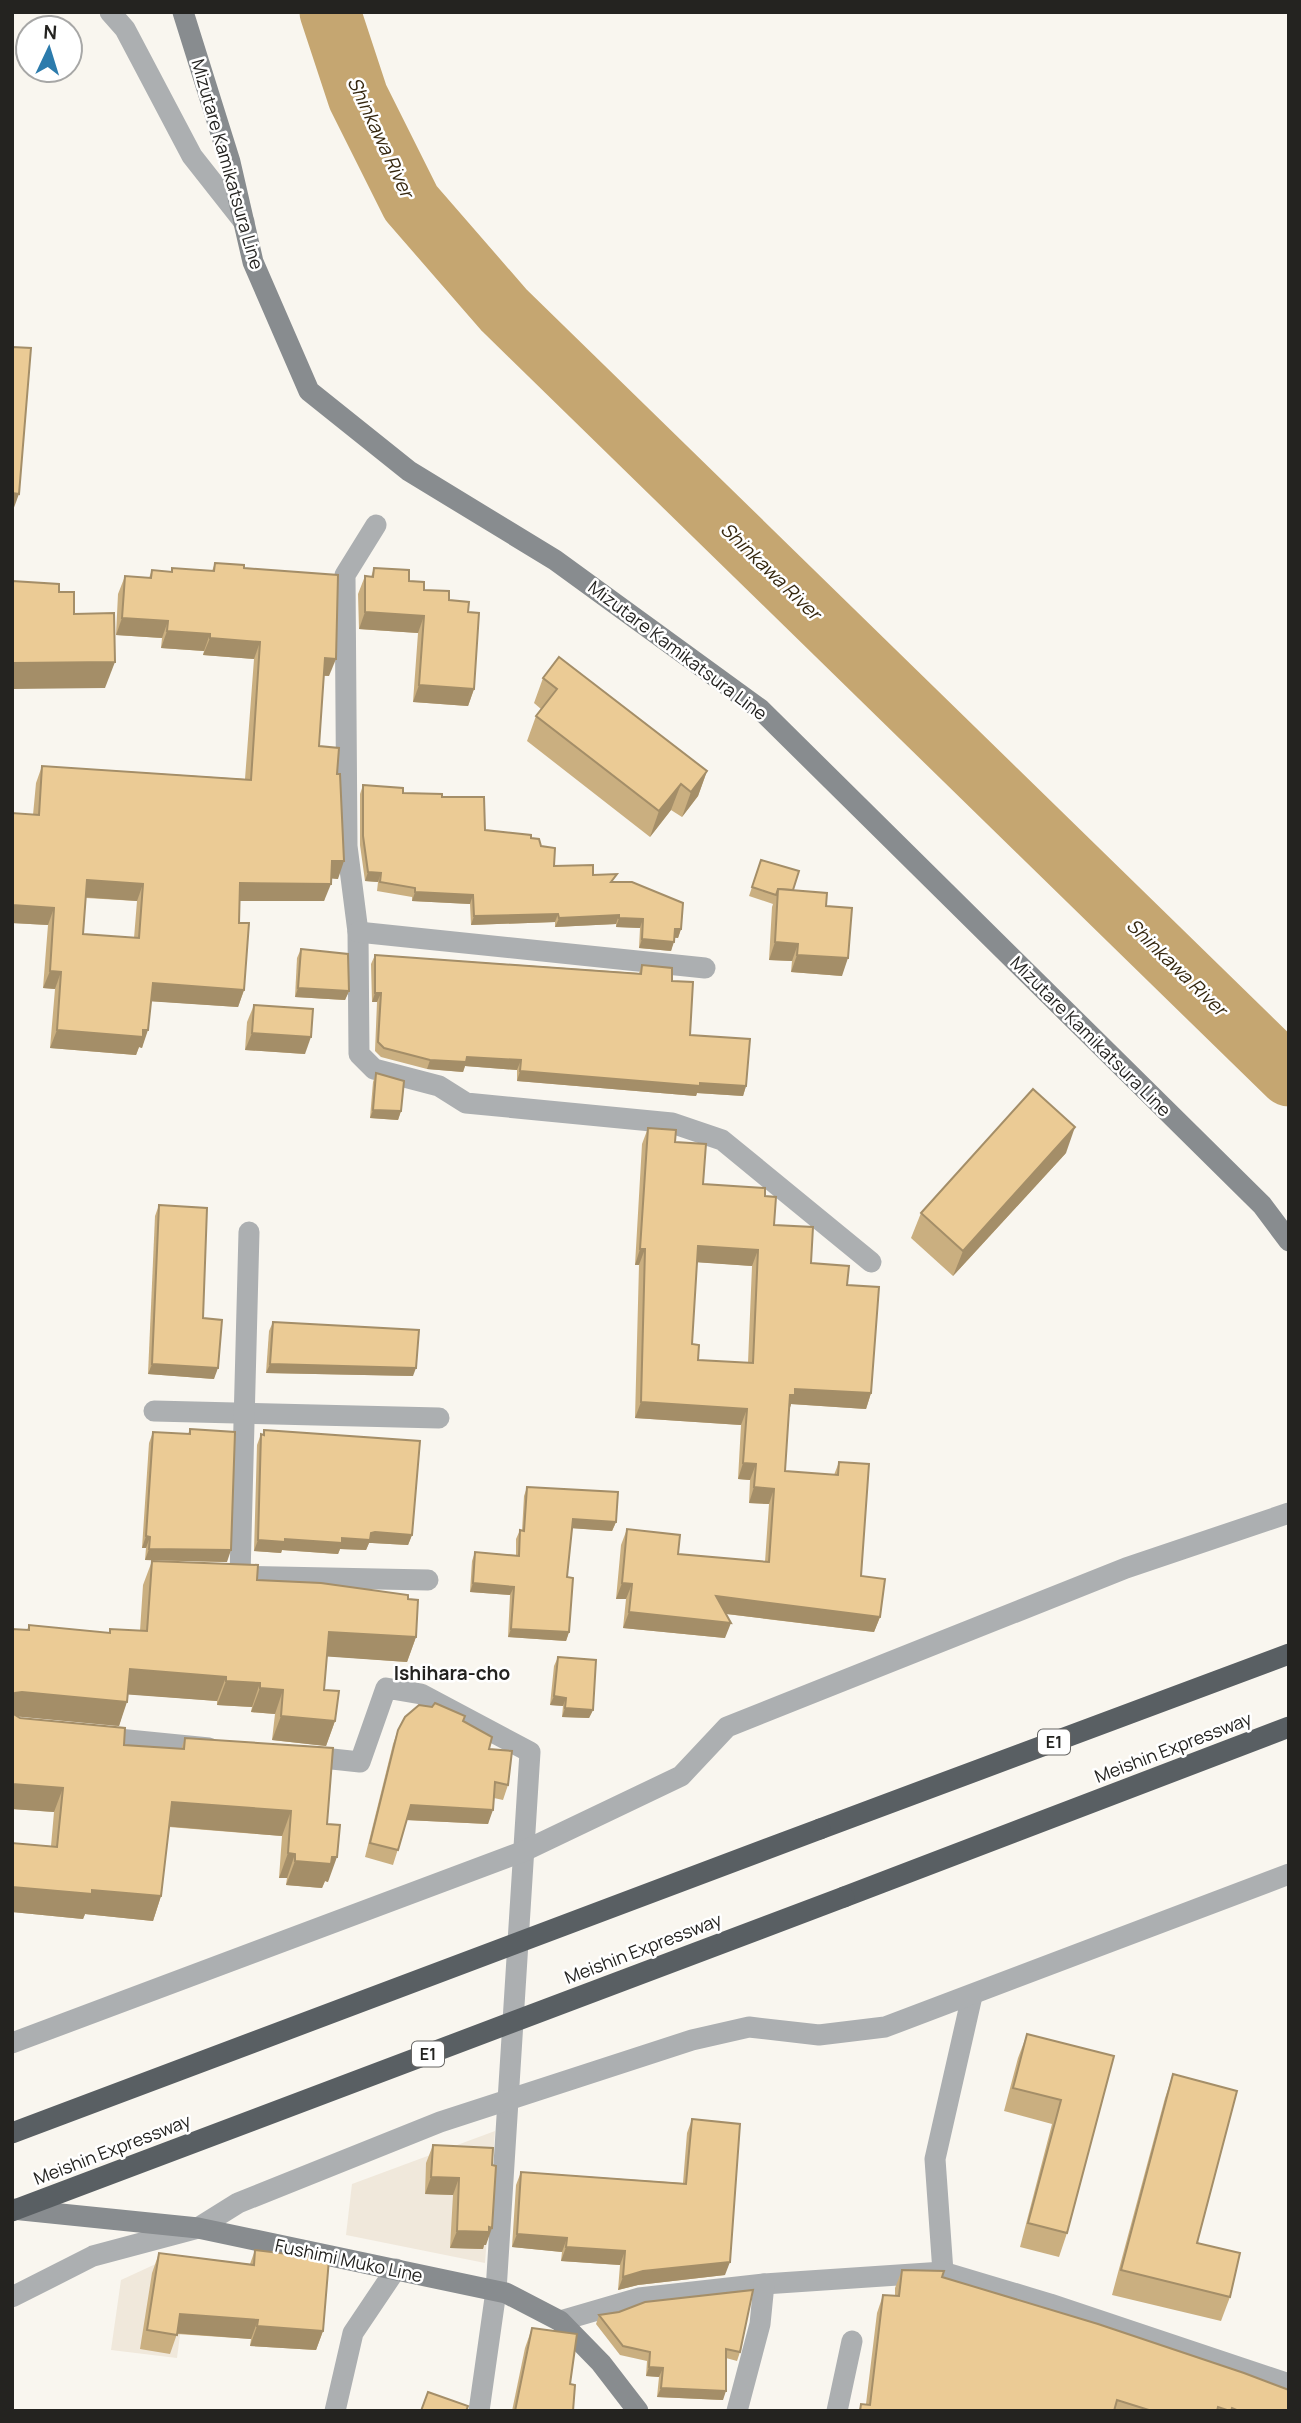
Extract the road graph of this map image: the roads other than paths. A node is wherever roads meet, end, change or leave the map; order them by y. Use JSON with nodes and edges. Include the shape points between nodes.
{"nodes":[{"id":1,"x":110,"y":12,"type":"edge"},
{"id":2,"x":183,"y":12,"type":"edge"},
{"id":3,"x":244,"y":222,"type":"junction"},
{"id":4,"x":376,"y":525,"type":"dead end"},
{"id":5,"x":358,"y":932,"type":"junction"},
{"id":6,"x":705,"y":968,"type":"dead end"},
{"id":7,"x":248,"y":1232,"type":"dead end"},
{"id":8,"x":1289,"y":1241,"type":"edge"},
{"id":9,"x":871,"y":1262,"type":"dead end"},
{"id":10,"x":154,"y":1411,"type":"dead end"},
{"id":11,"x":244,"y":1413,"type":"junction"},
{"id":12,"x":439,"y":1418,"type":"dead end"},
{"id":13,"x":1289,"y":1513,"type":"edge"},
{"id":14,"x":213,"y":1575,"type":"edge"},
{"id":15,"x":240,"y":1576,"type":"junction"},
{"id":16,"x":428,"y":1580,"type":"dead end"},
{"id":17,"x":1289,"y":1654,"type":"edge"},
{"id":18,"x":1289,"y":1727,"type":"edge"},
{"id":19,"x":82,"y":1736,"type":"edge"},
{"id":20,"x":235,"y":1750,"type":"edge"},
{"id":21,"x":276,"y":1754,"type":"edge"},
{"id":22,"x":524,"y":1851,"type":"junction"},
{"id":23,"x":1289,"y":1874,"type":"edge"},
{"id":24,"x":972,"y":1996,"type":"junction"},
{"id":25,"x":12,"y":2043,"type":"edge"},
{"id":26,"x":508,"y":2099,"type":"junction"},
{"id":27,"x":12,"y":2133,"type":"edge"},
{"id":28,"x":12,"y":2210,"type":"edge"},
{"id":29,"x":198,"y":2228,"type":"junction"},
{"id":30,"x":396,"y":2269,"type":"junction"},
{"id":31,"x":943,"y":2272,"type":"junction"},
{"id":32,"x":765,"y":2284,"type":"junction"},
{"id":33,"x":496,"y":2291,"type":"junction"},
{"id":34,"x":12,"y":2297,"type":"edge"},
{"id":35,"x":561,"y":2320,"type":"junction"},
{"id":36,"x":852,"y":2341,"type":"dead end"},
{"id":37,"x":1289,"y":2385,"type":"edge"},
{"id":38,"x":335,"y":2411,"type":"edge"},
{"id":39,"x":479,"y":2411,"type":"edge"},
{"id":40,"x":638,"y":2411,"type":"edge"},
{"id":41,"x":737,"y":2411,"type":"edge"},
{"id":42,"x":837,"y":2411,"type":"edge"}],
"edges":[{"from":1,"to":3,"type":"street","via":[[125,29],[192,156]]},
{"from":2,"to":3,"type":"main road","name":"Mizutare Kamikatsura Line"},
{"from":3,"to":8,"type":"main road","name":"Mizutare Kamikatsura Line","via":[[253,262],[309,391],[409,471],[555,560],[760,709],[1262,1205]]},
{"from":4,"to":5,"type":"street","via":[[345,575],[347,846]]},
{"from":5,"to":6,"type":"street"},
{"from":5,"to":9,"type":"street","via":[[359,1054],[374,1069],[439,1086],[466,1103],[672,1123],[722,1140]]},
{"from":7,"to":11,"type":"street"},
{"from":10,"to":11,"type":"street"},
{"from":11,"to":12,"type":"street"},
{"from":11,"to":15,"type":"street"},
{"from":13,"to":22,"type":"street","via":[[1126,1568],[727,1727],[681,1776]]},
{"from":14,"to":15,"type":"street"},
{"from":15,"to":16,"type":"street"},
{"from":17,"to":27,"type":"highway","number":"E1","bridge":true},
{"from":18,"to":28,"type":"highway","name":"Meishin Expressway","number":"E1","bridge":true},
{"from":19,"to":20,"type":"street"},
{"from":21,"to":22,"type":"street","via":[[360,1762],[386,1688],[421,1693],[530,1752]]},
{"from":22,"to":25,"type":"street"},
{"from":22,"to":26,"type":"street"},
{"from":23,"to":24,"type":"street"},
{"from":24,"to":26,"type":"street","via":[[885,2027],[820,2035],[749,2027],[692,2040]]},
{"from":24,"to":31,"type":"street","via":[[935,2159]]},
{"from":26,"to":29,"type":"street","via":[[239,2203]]},
{"from":26,"to":33,"type":"street"},
{"from":28,"to":29,"type":"main road","name":"Fushimi Muko Line"},
{"from":29,"to":30,"type":"main road","name":"Fushimi Muko Line"},
{"from":29,"to":34,"type":"street","via":[[93,2256]]},
{"from":30,"to":33,"type":"main road","name":"Fushimi Muko Line"},
{"from":30,"to":38,"type":"street","via":[[353,2333]]},
{"from":31,"to":32,"type":"street"},
{"from":31,"to":37,"type":"street"},
{"from":32,"to":35,"type":"street","via":[[639,2298]]},
{"from":32,"to":41,"type":"street","via":[[760,2324]]},
{"from":33,"to":35,"type":"main road","name":"Fushimi Muko Line"},
{"from":33,"to":39,"type":"street"},
{"from":35,"to":40,"type":"main road","name":"Fushimi Muko Line"},
{"from":36,"to":42,"type":"street"}]}
